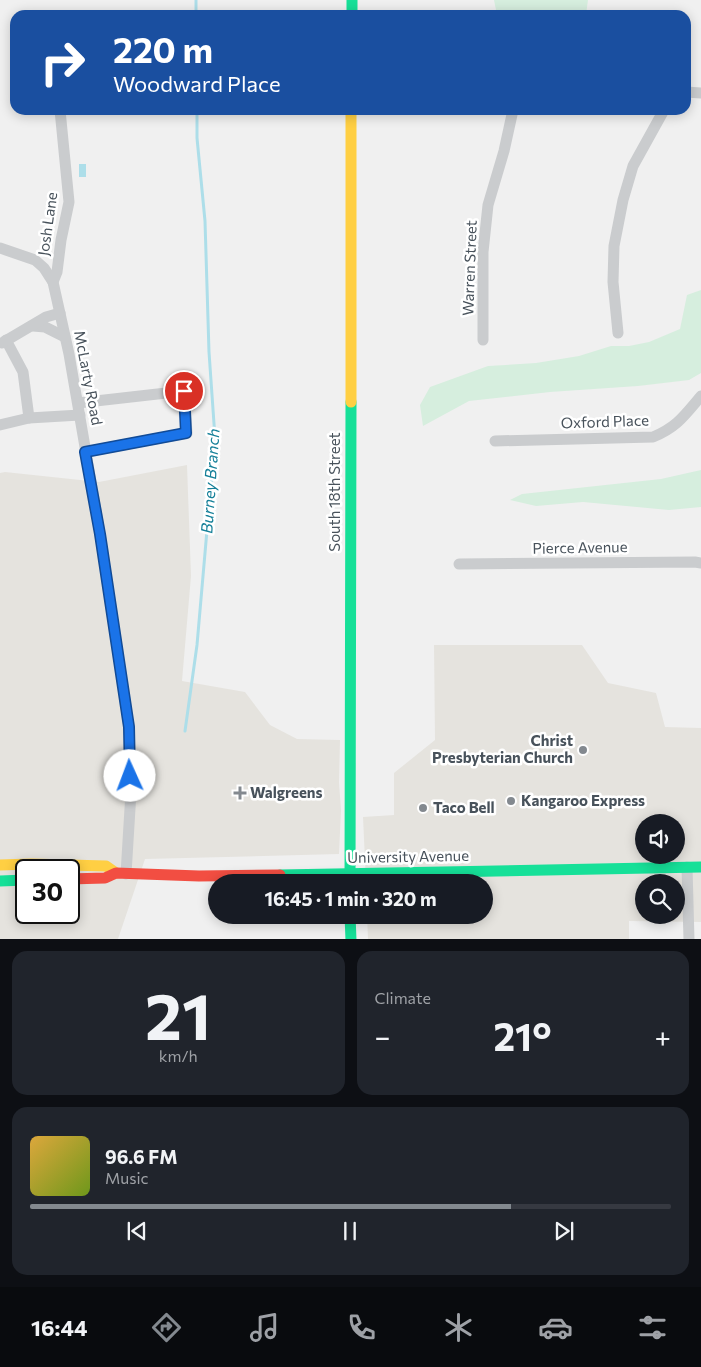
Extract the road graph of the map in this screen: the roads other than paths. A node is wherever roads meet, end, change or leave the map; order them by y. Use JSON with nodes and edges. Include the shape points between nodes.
{"nodes":[{"id":1,"x":60,"y":115,"type":"edge"},
{"id":2,"x":351,"y":115,"type":"edge"},
{"id":3,"x":512,"y":115,"type":"edge"},
{"id":4,"x":661,"y":115,"type":"edge"},
{"id":5,"x":0,"y":248,"type":"edge"},
{"id":6,"x":53,"y":282,"type":"junction"},
{"id":7,"x":60,"y":314,"type":"junction"},
{"id":8,"x":33,"y":326,"type":"junction"},
{"id":9,"x":618,"y":333,"type":"dead end"},
{"id":10,"x":65,"y":337,"type":"junction"},
{"id":11,"x":483,"y":340,"type":"dead end"},
{"id":12,"x":3,"y":342,"type":"edge"},
{"id":13,"x":701,"y":396,"type":"edge"},
{"id":14,"x":79,"y":409,"type":"junction"},
{"id":15,"x":29,"y":418,"type":"junction"},
{"id":16,"x":0,"y":425,"type":"edge"},
{"id":17,"x":495,"y":441,"type":"dead end"},
{"id":18,"x":85,"y":452,"type":"junction"},
{"id":19,"x":701,"y":563,"type":"edge"},
{"id":20,"x":459,"y":564,"type":"dead end"},
{"id":21,"x":0,"y":865,"type":"edge"},
{"id":22,"x":687,"y":867,"type":"junction"},
{"id":23,"x":701,"y":867,"type":"edge"},
{"id":24,"x":121,"y":874,"type":"junction"},
{"id":25,"x":350,"y":874,"type":"edge"},
{"id":26,"x":473,"y":874,"type":"edge"},
{"id":27,"x":208,"y":876,"type":"edge"},
{"id":28,"x":80,"y":879,"type":"edge"},
{"id":29,"x":15,"y":880,"type":"edge"},
{"id":30,"x":0,"y":881,"type":"edge"},
{"id":31,"x":350,"y":924,"type":"edge"},
{"id":32,"x":350,"y":939,"type":"edge"},
{"id":33,"x":689,"y":939,"type":"edge"}],
"edges":[{"from":1,"to":6,"type":"street","name":"Josh Lane","via":[[69,202]]},
{"from":2,"to":25,"type":"street","name":"South 18th Street"},
{"from":3,"to":11,"type":"street","name":"Warren Street","via":[[488,205],[482,252]]},
{"from":4,"to":9,"type":"street","via":[[633,166],[623,200],[614,246],[613,282]]},
{"from":5,"to":6,"type":"street","name":"McLarty Road","via":[[35,260]]},
{"from":6,"to":7,"type":"street","name":"McLarty Road"},
{"from":7,"to":8,"type":"street"},
{"from":7,"to":10,"type":"street","name":"McLarty Road"},
{"from":8,"to":10,"type":"street","via":[[45,327]]},
{"from":8,"to":12,"type":"street"},
{"from":10,"to":14,"type":"street","name":"McLarty Road"},
{"from":12,"to":15,"type":"street","via":[[23,372]]},
{"from":13,"to":17,"type":"street","name":"Oxford Place","via":[[679,423],[652,437]]},
{"from":14,"to":15,"type":"street"},
{"from":14,"to":18,"type":"street","name":"McLarty Road"},
{"from":14,"to":18,"type":"street","via":[[184,391],[186,433]]},
{"from":15,"to":16,"type":"street"},
{"from":18,"to":24,"type":"street","name":"McLarty Road","via":[[129,727],[131,792]]},
{"from":19,"to":20,"type":"street","name":"Pierce Avenue"},
{"from":21,"to":24,"type":"street","name":"University Avenue","via":[[106,866]]},
{"from":22,"to":23,"type":"street","name":"University Avenue"},
{"from":22,"to":26,"type":"street","name":"University Avenue"},
{"from":22,"to":33,"type":"street"},
{"from":24,"to":27,"type":"street","name":"University Avenue"},
{"from":24,"to":28,"type":"street","name":"University Avenue"},
{"from":29,"to":30,"type":"street"},
{"from":31,"to":32,"type":"street"}]}
